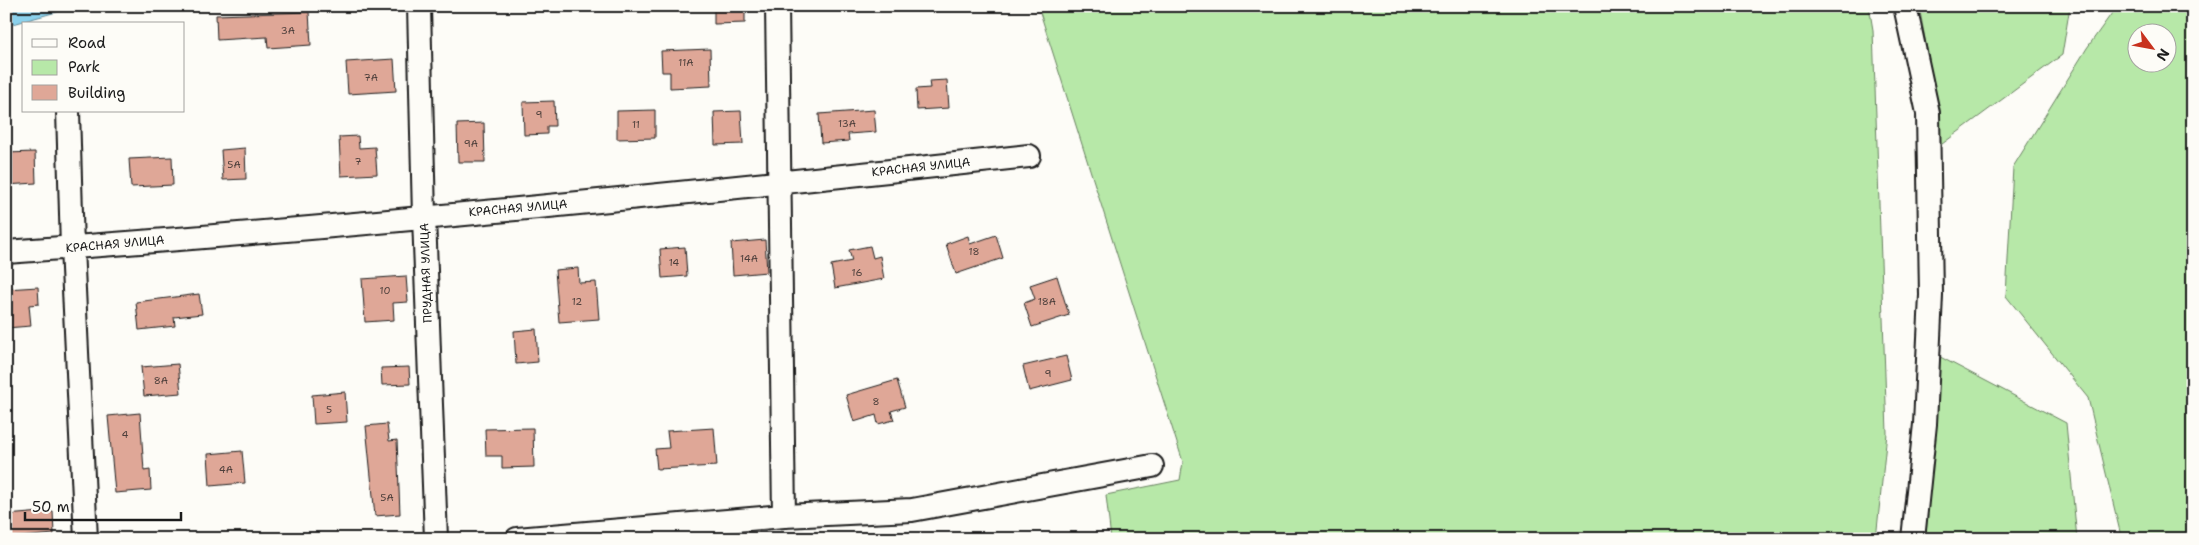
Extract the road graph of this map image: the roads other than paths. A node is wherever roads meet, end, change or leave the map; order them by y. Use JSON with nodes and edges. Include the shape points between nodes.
{"nodes":[{"id":1,"x":419,"y":6,"type":"edge"},
{"id":2,"x":777,"y":6,"type":"edge"},
{"id":3,"x":1905,"y":6,"type":"edge"},
{"id":4,"x":68,"y":112,"type":"edge"},
{"id":5,"x":1029,"y":156,"type":"dead end"},
{"id":6,"x":780,"y":183,"type":"junction"},
{"id":7,"x":424,"y":217,"type":"junction"},
{"id":8,"x":72,"y":248,"type":"junction"},
{"id":9,"x":6,"y":252,"type":"edge"},
{"id":10,"x":1152,"y":466,"type":"dead end"},
{"id":11,"x":784,"y":516,"type":"junction"},
{"id":12,"x":86,"y":539,"type":"edge"},
{"id":13,"x":436,"y":539,"type":"edge"},
{"id":14,"x":517,"y":539,"type":"edge"},
{"id":15,"x":1913,"y":539,"type":"edge"}],
"edges":[{"from":1,"to":7,"type":"street","name":"ПРУДНАЯ УЛИЦА"},
{"from":2,"to":6,"type":"street"},
{"from":3,"to":15,"type":"street","via":[[1928,113],[1931,295],[1925,424]]},
{"from":4,"to":8,"type":"street"},
{"from":5,"to":6,"type":"street","name":"КРАСНАЯ УЛИЦА"},
{"from":6,"to":7,"type":"street","name":"КРАСНАЯ УЛИЦА"},
{"from":6,"to":11,"type":"street"},
{"from":7,"to":8,"type":"street","name":"КРАСНАЯ УЛИЦА"},
{"from":7,"to":13,"type":"street","name":"ПРУДНАЯ УЛИЦА"},
{"from":8,"to":9,"type":"street","name":"КРАСНАЯ УЛИЦА"},
{"from":8,"to":12,"type":"street"},
{"from":10,"to":11,"type":"street","via":[[912,510]]},
{"from":11,"to":14,"type":"street"}]}
